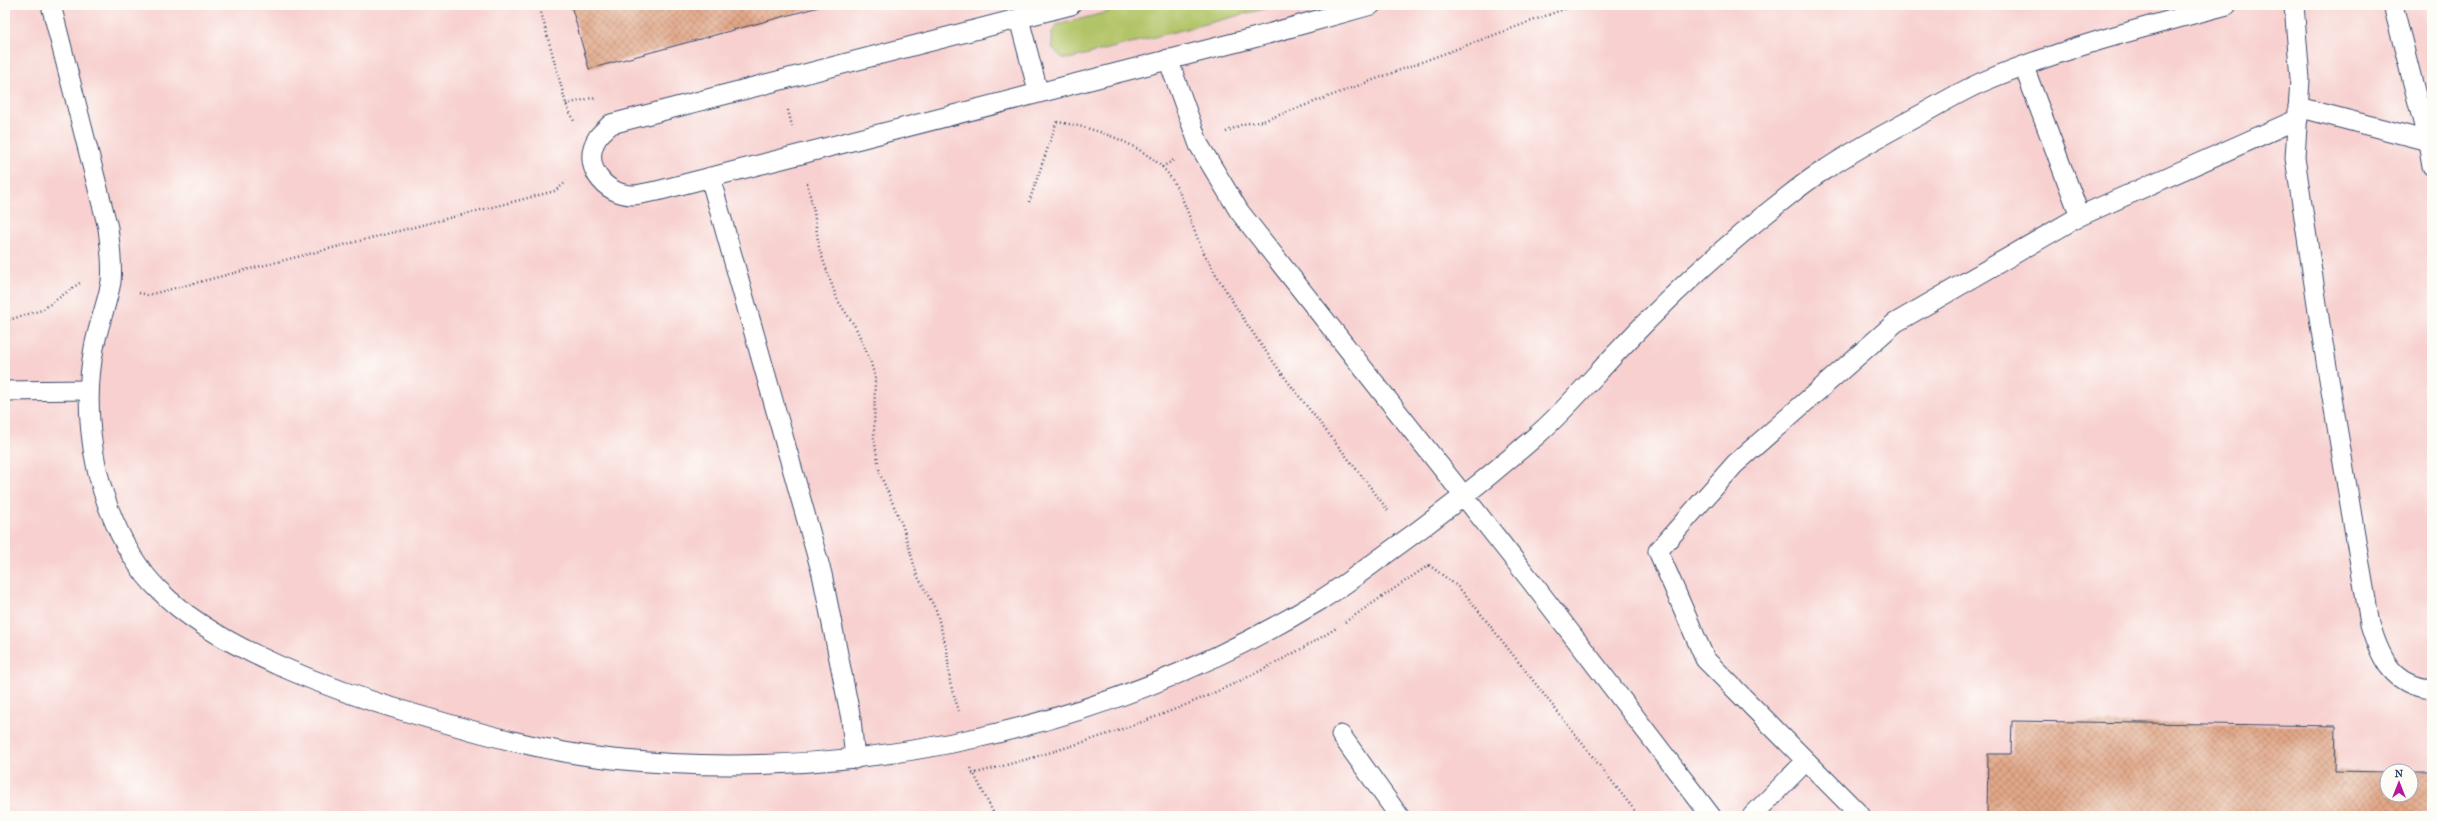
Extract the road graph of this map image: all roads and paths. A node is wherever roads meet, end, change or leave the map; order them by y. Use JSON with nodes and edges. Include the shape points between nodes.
{"nodes":[{"id":1,"x":51,"y":5,"type":"edge"},
{"id":2,"x":539,"y":5,"type":"edge"},
{"id":3,"x":1071,"y":5,"type":"edge"},
{"id":4,"x":1371,"y":5,"type":"edge"},
{"id":5,"x":1562,"y":5,"type":"edge"},
{"id":6,"x":2227,"y":5,"type":"edge"},
{"id":7,"x":2294,"y":5,"type":"edge"},
{"id":8,"x":2394,"y":5,"type":"edge"},
{"id":9,"x":1331,"y":10,"type":"edge"},
{"id":10,"x":1019,"y":19,"type":"junction"},
{"id":11,"x":1168,"y":59,"type":"junction"},
{"id":12,"x":2024,"y":67,"type":"junction"},
{"id":13,"x":780,"y":80,"type":"junction"},
{"id":14,"x":1038,"y":91,"type":"junction"},
{"id":15,"x":2298,"y":113,"type":"junction"},
{"id":16,"x":1057,"y":122,"type":"dead end"},
{"id":17,"x":576,"y":124,"type":"dead end"},
{"id":18,"x":2430,"y":142,"type":"edge"},
{"id":19,"x":1199,"y":145,"type":"junction"},
{"id":20,"x":799,"y":154,"type":"junction"},
{"id":21,"x":2432,"y":166,"type":"edge"},
{"id":22,"x":1162,"y":167,"type":"junction"},
{"id":23,"x":565,"y":171,"type":"dead end"},
{"id":24,"x":710,"y":177,"type":"junction"},
{"id":25,"x":2080,"y":216,"type":"junction"},
{"id":26,"x":110,"y":286,"type":"junction"},
{"id":27,"x":5,"y":321,"type":"edge"},
{"id":28,"x":89,"y":390,"type":"junction"},
{"id":29,"x":5,"y":391,"type":"edge"},
{"id":30,"x":1464,"y":497,"type":"junction"},
{"id":31,"x":1389,"y":512,"type":"dead end"},
{"id":32,"x":1426,"y":561,"type":"dead end"},
{"id":33,"x":2432,"y":690,"type":"edge"},
{"id":34,"x":959,"y":714,"type":"dead end"},
{"id":35,"x":1341,"y":735,"type":"dead end"},
{"id":36,"x":855,"y":759,"type":"junction"},
{"id":37,"x":1806,"y":761,"type":"junction"},
{"id":38,"x":970,"y":763,"type":"dead end"},
{"id":39,"x":995,"y":816,"type":"edge"},
{"id":40,"x":1399,"y":816,"type":"edge"},
{"id":41,"x":1639,"y":816,"type":"edge"},
{"id":42,"x":1711,"y":816,"type":"edge"},
{"id":43,"x":1752,"y":816,"type":"edge"},
{"id":44,"x":1861,"y":816,"type":"edge"}],
"edges":[{"from":1,"to":26,"type":"lane","via":[[108,228],[112,259]]},
{"from":2,"to":17,"type":"path","via":[[566,104]]},
{"from":3,"to":10,"type":"lane"},
{"from":4,"to":9,"type":"lane"},
{"from":5,"to":19,"type":"path","via":[[1564,9],[1263,121],[1243,124]]},
{"from":6,"to":12,"type":"lane","via":[[2068,50]]},
{"from":7,"to":15,"type":"lane","via":[[2300,79]]},
{"from":8,"to":18,"type":"lane"},
{"from":9,"to":11,"type":"lane"},
{"from":10,"to":13,"type":"lane"},
{"from":10,"to":14,"type":"lane"},
{"from":11,"to":14,"type":"lane"},
{"from":11,"to":19,"type":"lane"},
{"from":12,"to":25,"type":"lane"},
{"from":12,"to":30,"type":"lane","via":[[1977,84],[1901,125],[1821,172],[1764,215],[1672,293],[1543,431]]},
{"from":13,"to":20,"type":"path"},
{"from":13,"to":24,"type":"lane","via":[[611,124],[598,137],[592,151],[592,166],[599,182],[613,191],[626,194],[657,191]]},
{"from":14,"to":20,"type":"lane"},
{"from":15,"to":18,"type":"lane"},
{"from":15,"to":25,"type":"lane"},
{"from":15,"to":33,"type":"lane","via":[[2295,158],[2370,624],[2378,652],[2395,674],[2417,688]]},
{"from":16,"to":22,"type":"path","via":[[1097,131],[1144,153]]},
{"from":18,"to":21,"type":"lane"},
{"from":19,"to":22,"type":"path"},
{"from":19,"to":30,"type":"lane","via":[[1239,211]]},
{"from":20,"to":24,"type":"lane"},
{"from":20,"to":34,"type":"path","via":[[814,212],[819,248],[838,301],[856,328],[875,377],[874,438],[880,474],[904,527],[917,576],[938,618],[947,650],[950,683]]},
{"from":22,"to":31,"type":"path","via":[[1177,190],[1216,275],[1242,318]]},
{"from":23,"to":26,"type":"path","via":[[565,183],[555,191],[148,295]]},
{"from":24,"to":36,"type":"lane","via":[[822,574],[851,719]]},
{"from":25,"to":37,"type":"lane","via":[[1895,323],[1735,464],[1658,551],[1705,659]]},
{"from":26,"to":27,"type":"path","via":[[85,281],[77,283],[46,308]]},
{"from":26,"to":28,"type":"lane","via":[[92,356]]},
{"from":28,"to":29,"type":"lane"},
{"from":28,"to":36,"type":"lane","via":[[98,473],[108,508],[126,544],[154,587],[185,613],[232,641],[284,667],[375,703],[452,725],[531,746],[610,759],[682,764],[758,765]]},
{"from":30,"to":36,"type":"lane","via":[[1324,598],[1255,638],[1181,674],[1099,704],[1009,731]]},
{"from":30,"to":42,"type":"lane"},
{"from":32,"to":41,"type":"path","via":[[1470,600]]},
{"from":35,"to":40,"type":"lane"},
{"from":37,"to":43,"type":"lane"},
{"from":37,"to":44,"type":"lane"},
{"from":38,"to":39,"type":"path","via":[[972,774]]}]}
